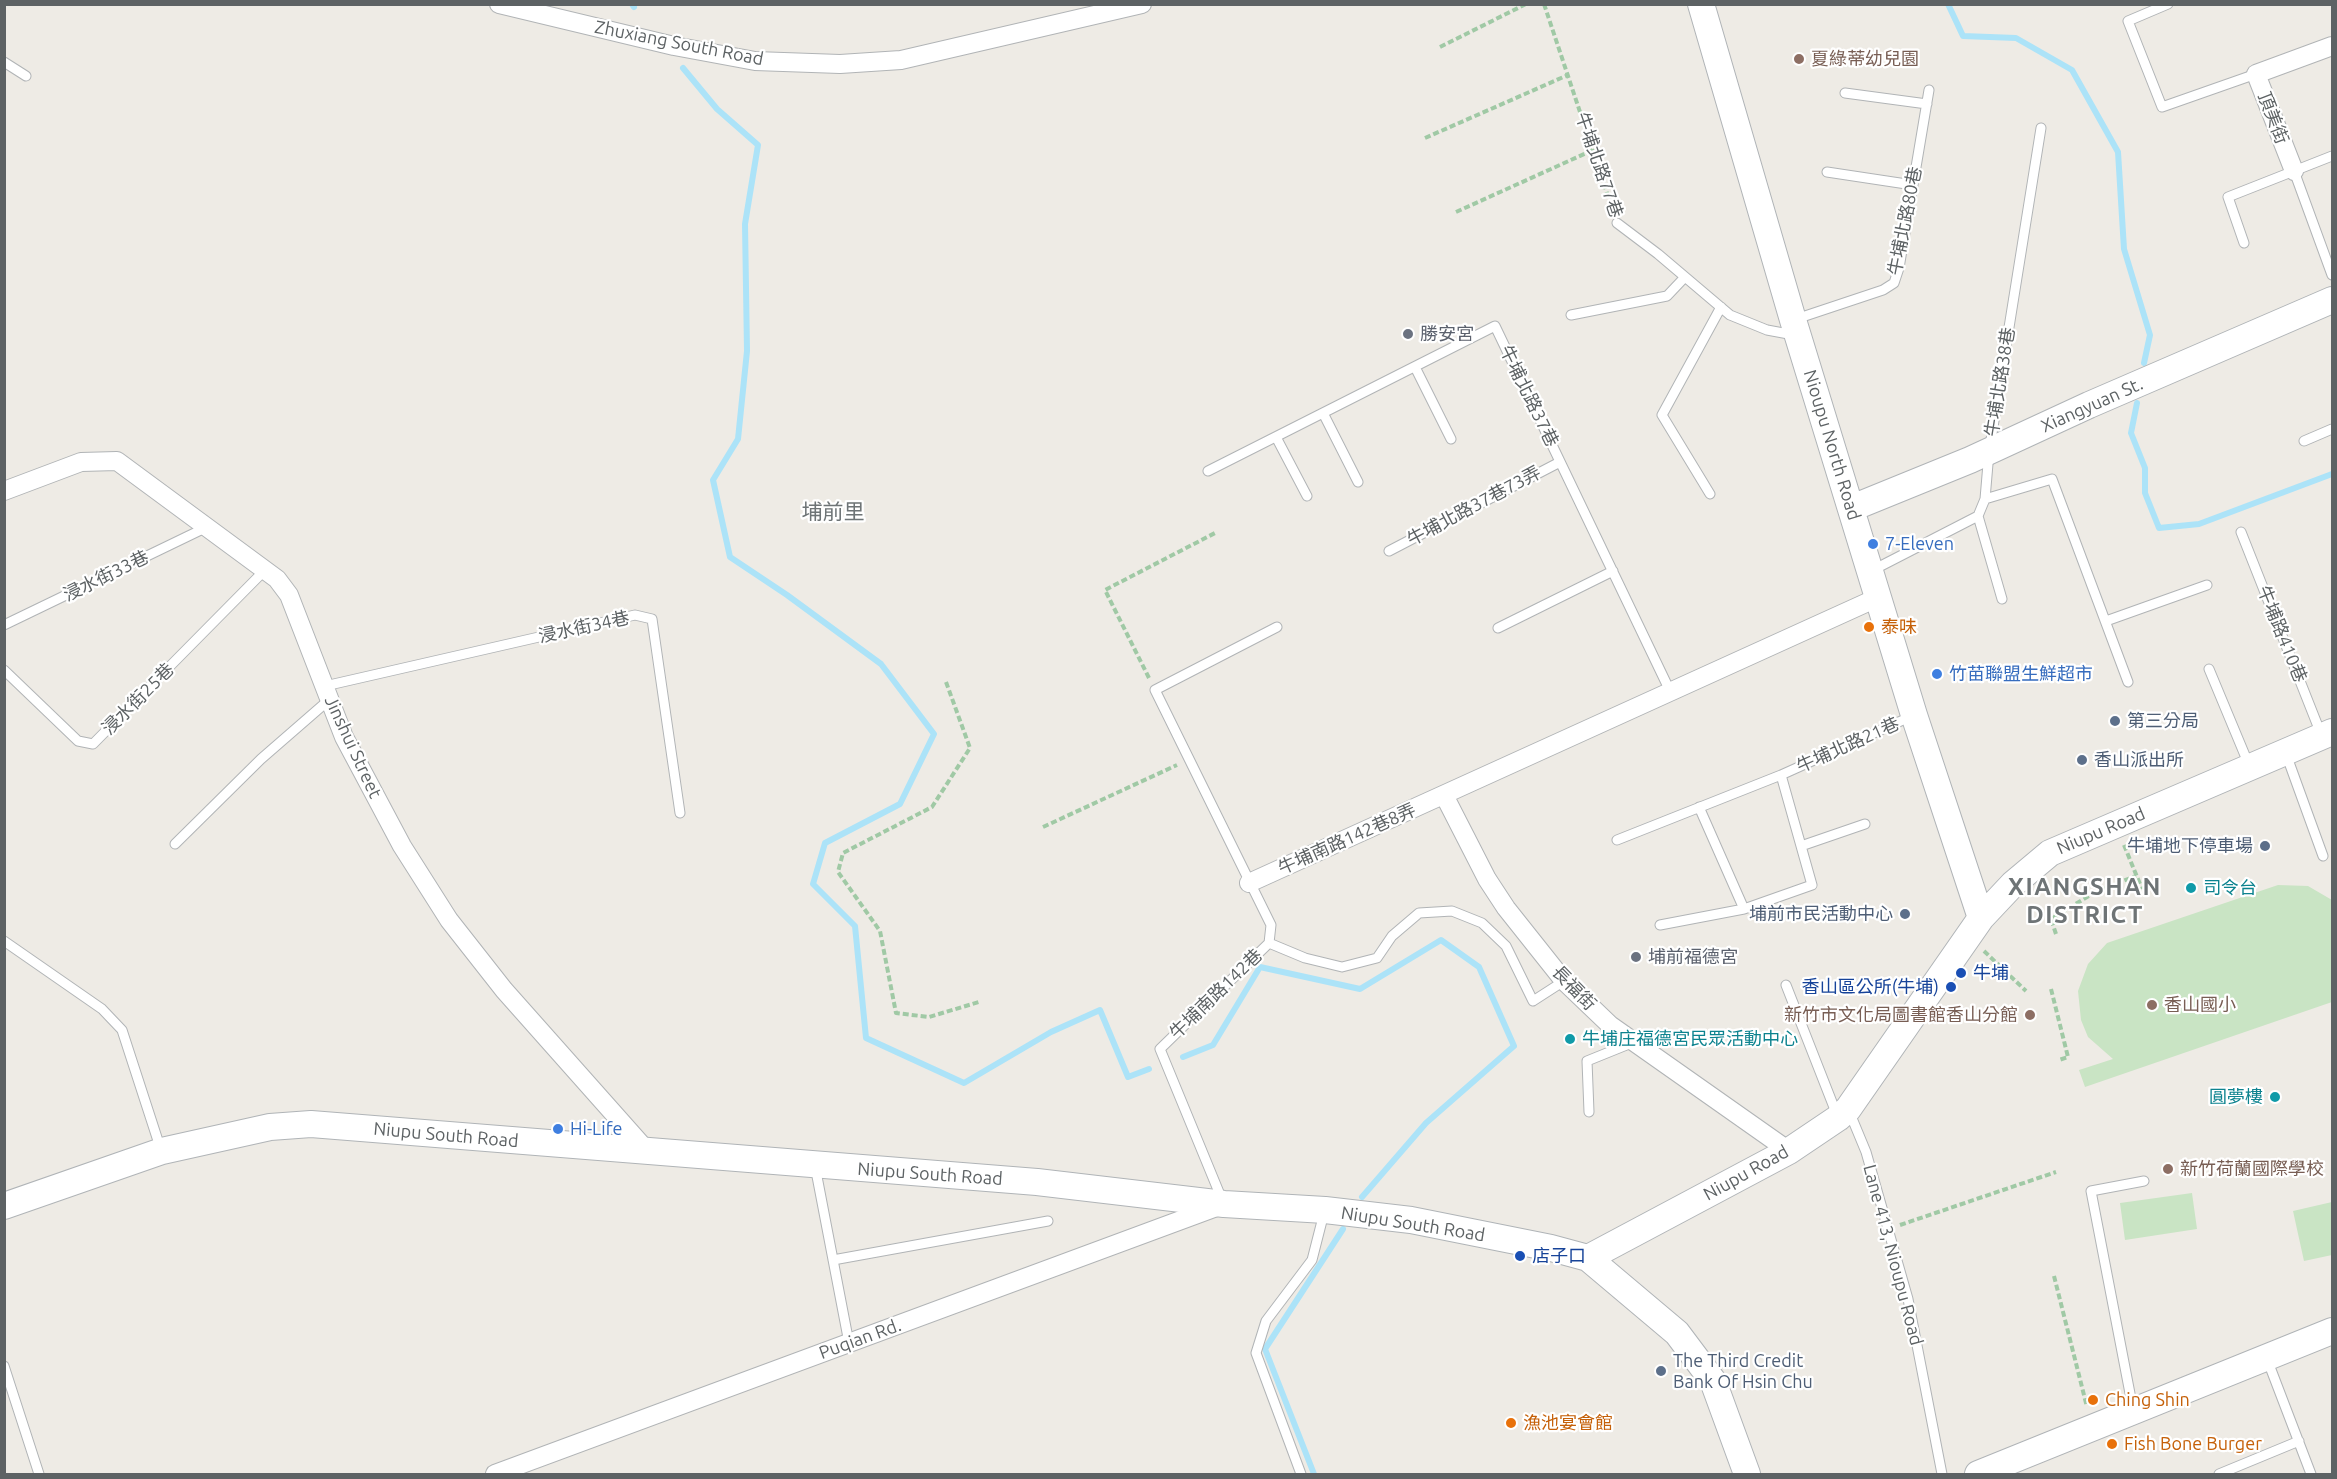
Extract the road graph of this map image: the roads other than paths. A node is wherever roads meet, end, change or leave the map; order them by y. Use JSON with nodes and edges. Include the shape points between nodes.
{"nodes":[{"id":1,"x":499,"y":4,"type":"edge"},
{"id":2,"x":1142,"y":4,"type":"edge"},
{"id":3,"x":1701,"y":4,"type":"edge"},
{"id":4,"x":2168,"y":4,"type":"edge"},
{"id":5,"x":2332,"y":46,"type":"edge"},
{"id":6,"x":4,"y":62,"type":"edge"},
{"id":7,"x":2256,"y":74,"type":"junction"},
{"id":8,"x":26,"y":76,"type":"dead end"},
{"id":9,"x":1929,"y":90,"type":"dead end"},
{"id":10,"x":1845,"y":93,"type":"dead end"},
{"id":11,"x":1927,"y":104,"type":"junction"},
{"id":12,"x":2042,"y":128,"type":"dead end"},
{"id":13,"x":2332,"y":156,"type":"edge"},
{"id":14,"x":2294,"y":171,"type":"junction"},
{"id":15,"x":1827,"y":172,"type":"dead end"},
{"id":16,"x":1913,"y":185,"type":"junction"},
{"id":17,"x":1617,"y":223,"type":"road end"},
{"id":18,"x":2244,"y":243,"type":"dead end"},
{"id":19,"x":2332,"y":275,"type":"edge"},
{"id":20,"x":1685,"y":277,"type":"junction"},
{"id":21,"x":2332,"y":300,"type":"edge"},
{"id":22,"x":1720,"y":307,"type":"junction"},
{"id":23,"x":1571,"y":315,"type":"dead end"},
{"id":24,"x":1796,"y":328,"type":"junction"},
{"id":25,"x":1415,"y":367,"type":"junction"},
{"id":26,"x":1323,"y":413,"type":"junction"},
{"id":27,"x":2332,"y":429,"type":"edge"},
{"id":28,"x":1276,"y":437,"type":"junction"},
{"id":29,"x":1451,"y":439,"type":"dead end"},
{"id":30,"x":2304,"y":441,"type":"dead end"},
{"id":31,"x":1989,"y":452,"type":"junction"},
{"id":32,"x":1560,"y":462,"type":"junction"},
{"id":33,"x":1208,"y":471,"type":"dead end"},
{"id":34,"x":1358,"y":482,"type":"dead end"},
{"id":35,"x":4,"y":491,"type":"edge"},
{"id":36,"x":1710,"y":494,"type":"dead end"},
{"id":37,"x":1307,"y":496,"type":"dead end"},
{"id":38,"x":1985,"y":499,"type":"junction"},
{"id":39,"x":1852,"y":508,"type":"junction"},
{"id":40,"x":1978,"y":516,"type":"junction"},
{"id":41,"x":207,"y":527,"type":"junction"},
{"id":42,"x":2241,"y":532,"type":"dead end"},
{"id":43,"x":1389,"y":551,"type":"dead end"},
{"id":44,"x":265,"y":570,"type":"junction"},
{"id":45,"x":1613,"y":572,"type":"junction"},
{"id":46,"x":1871,"y":572,"type":"junction"},
{"id":47,"x":2207,"y":585,"type":"dead end"},
{"id":48,"x":1879,"y":597,"type":"junction"},
{"id":49,"x":2002,"y":599,"type":"dead end"},
{"id":50,"x":2106,"y":621,"type":"junction"},
{"id":51,"x":4,"y":624,"type":"edge"},
{"id":52,"x":1277,"y":627,"type":"dead end"},
{"id":53,"x":1498,"y":628,"type":"dead end"},
{"id":54,"x":2210,"y":669,"type":"dead end"},
{"id":55,"x":4,"y":670,"type":"edge"},
{"id":56,"x":2128,"y":682,"type":"dead end"},
{"id":57,"x":1670,"y":692,"type":"junction"},
{"id":58,"x":327,"y":693,"type":"junction"},
{"id":59,"x":1914,"y":715,"type":"junction"},
{"id":60,"x":2327,"y":734,"type":"edge"},
{"id":61,"x":2285,"y":752,"type":"junction"},
{"id":62,"x":2250,"y":767,"type":"junction"},
{"id":63,"x":1781,"y":775,"type":"junction"},
{"id":64,"x":1444,"y":795,"type":"junction"},
{"id":65,"x":1699,"y":807,"type":"junction"},
{"id":66,"x":680,"y":813,"type":"dead end"},
{"id":67,"x":1865,"y":824,"type":"dead end"},
{"id":68,"x":1617,"y":840,"type":"dead end"},
{"id":69,"x":175,"y":844,"type":"dead end"},
{"id":70,"x":1801,"y":846,"type":"junction"},
{"id":71,"x":2323,"y":856,"type":"dead end"},
{"id":72,"x":1249,"y":883,"type":"junction"},
{"id":73,"x":1744,"y":909,"type":"junction"},
{"id":74,"x":1660,"y":925,"type":"dead end"},
{"id":75,"x":1974,"y":927,"type":"junction"},
{"id":76,"x":4,"y":941,"type":"edge"},
{"id":77,"x":1269,"y":943,"type":"junction"},
{"id":78,"x":1564,"y":981,"type":"junction"},
{"id":79,"x":1786,"y":985,"type":"dead end"},
{"id":80,"x":1634,"y":1042,"type":"junction"},
{"id":81,"x":1589,"y":1112,"type":"dead end"},
{"id":82,"x":1843,"y":1113,"type":"junction"},
{"id":83,"x":647,"y":1150,"type":"junction"},
{"id":84,"x":1789,"y":1150,"type":"junction"},
{"id":85,"x":162,"y":1151,"type":"junction"},
{"id":86,"x":815,"y":1166,"type":"junction"},
{"id":87,"x":2144,"y":1181,"type":"dead end"},
{"id":88,"x":1224,"y":1204,"type":"junction"},
{"id":89,"x":4,"y":1206,"type":"edge"},
{"id":90,"x":1325,"y":1210,"type":"junction"},
{"id":91,"x":1048,"y":1221,"type":"dead end"},
{"id":92,"x":1588,"y":1258,"type":"junction"},
{"id":93,"x":833,"y":1260,"type":"junction"},
{"id":94,"x":2332,"y":1330,"type":"edge"},
{"id":95,"x":849,"y":1343,"type":"junction"},
{"id":96,"x":2267,"y":1358,"type":"junction"},
{"id":97,"x":4,"y":1366,"type":"edge"},
{"id":98,"x":2134,"y":1412,"type":"junction"},
{"id":99,"x":2299,"y":1441,"type":"junction"},
{"id":100,"x":39,"y":1474,"type":"edge"},
{"id":101,"x":495,"y":1474,"type":"edge"},
{"id":102,"x":1301,"y":1474,"type":"edge"},
{"id":103,"x":1747,"y":1474,"type":"edge"},
{"id":104,"x":1942,"y":1474,"type":"edge"},
{"id":105,"x":1978,"y":1474,"type":"edge"},
{"id":106,"x":2219,"y":1474,"type":"edge"},
{"id":107,"x":2311,"y":1474,"type":"edge"}],
"edges":[{"from":1,"to":2,"type":"street","name":"Zhuxiang South Road","via":[[744,59],[840,64],[901,60]]},
{"from":3,"to":24,"type":"street","name":"Nioupu North Road"},
{"from":4,"to":7,"type":"lane","via":[[2128,21],[2162,107]]},
{"from":5,"to":7,"type":"street","name":"頂美街"},
{"from":6,"to":8,"type":"lane"},
{"from":7,"to":14,"type":"street","name":"頂美街"},
{"from":9,"to":11,"type":"lane","name":"牛埔北路80巷"},
{"from":10,"to":11,"type":"lane"},
{"from":11,"to":16,"type":"lane","name":"牛埔北路80巷"},
{"from":12,"to":31,"type":"lane","name":"牛埔北路38巷"},
{"from":13,"to":14,"type":"lane"},
{"from":14,"to":18,"type":"lane","via":[[2228,197]]},
{"from":14,"to":19,"type":"lane"},
{"from":15,"to":16,"type":"lane"},
{"from":16,"to":24,"type":"lane","name":"牛埔北路80巷","via":[[1894,283]]},
{"from":17,"to":20,"type":"lane","name":"牛埔北路77巷"},
{"from":20,"to":22,"type":"lane","name":"牛埔北路77巷"},
{"from":20,"to":23,"type":"lane","via":[[1667,296]]},
{"from":21,"to":31,"type":"street","name":"Xiangyuan St."},
{"from":22,"to":24,"type":"lane","name":"牛埔北路77巷","via":[[1767,330]]},
{"from":22,"to":36,"type":"lane","via":[[1662,415]]},
{"from":24,"to":39,"type":"street","name":"Nioupu North Road"},
{"from":25,"to":26,"type":"lane","name":"牛埔北路37巷"},
{"from":25,"to":29,"type":"lane"},
{"from":25,"to":32,"type":"lane","name":"牛埔北路37巷","via":[[1495,326]]},
{"from":26,"to":28,"type":"lane","name":"牛埔北路37巷"},
{"from":26,"to":34,"type":"lane"},
{"from":27,"to":30,"type":"lane"},
{"from":28,"to":33,"type":"lane","name":"牛埔北路37巷"},
{"from":28,"to":37,"type":"lane"},
{"from":31,"to":38,"type":"lane","name":"牛埔北路38巷"},
{"from":31,"to":39,"type":"street","name":"Xiangyuan St."},
{"from":32,"to":43,"type":"lane","name":"牛埔北路37巷73弄"},
{"from":32,"to":45,"type":"lane","name":"牛埔北路37巷"},
{"from":35,"to":41,"type":"street","name":"Jinshui Street","via":[[81,462],[117,461]]},
{"from":38,"to":40,"type":"lane","name":"牛埔北路38巷"},
{"from":38,"to":50,"type":"lane","via":[[2052,479]]},
{"from":39,"to":46,"type":"street","name":"Nioupu North Road"},
{"from":40,"to":46,"type":"lane"},
{"from":40,"to":49,"type":"lane"},
{"from":41,"to":44,"type":"street","name":"Jinshui Street"},
{"from":41,"to":51,"type":"lane","name":"浸水街33巷"},
{"from":42,"to":60,"type":"lane","name":"牛埔路410巷"},
{"from":44,"to":55,"type":"lane","name":"浸水街25巷","via":[[93,744],[78,741]]},
{"from":44,"to":58,"type":"street","name":"Jinshui Street","via":[[290,595]]},
{"from":45,"to":53,"type":"lane"},
{"from":45,"to":57,"type":"lane","name":"牛埔北路37巷"},
{"from":46,"to":48,"type":"street","name":"Nioupu North Road"},
{"from":47,"to":50,"type":"lane"},
{"from":48,"to":57,"type":"street"},
{"from":48,"to":59,"type":"street","name":"Nioupu North Road"},
{"from":50,"to":56,"type":"lane"},
{"from":52,"to":72,"type":"lane","name":"牛埔南路142巷","via":[[1155,690]]},
{"from":54,"to":62,"type":"lane"},
{"from":57,"to":64,"type":"street"},
{"from":58,"to":66,"type":"lane","name":"浸水街34巷","via":[[635,615],[652,619]]},
{"from":58,"to":69,"type":"lane"},
{"from":58,"to":83,"type":"street","name":"Jinshui Street","via":[[344,737],[402,846],[449,920],[504,990]]},
{"from":59,"to":63,"type":"lane","name":"牛埔北路21巷"},
{"from":59,"to":75,"type":"street","name":"Nioupu North Road"},
{"from":60,"to":61,"type":"street","name":"Niupu Road"},
{"from":61,"to":62,"type":"street","name":"Niupu Road"},
{"from":61,"to":71,"type":"lane"},
{"from":62,"to":75,"type":"street","name":"Niupu Road","via":[[2050,853],[2013,884]]},
{"from":63,"to":65,"type":"lane","name":"牛埔北路21巷"},
{"from":63,"to":70,"type":"lane","name":"牛埔北路21巷"},
{"from":64,"to":72,"type":"street","name":"牛埔南路142巷8弄"},
{"from":64,"to":78,"type":"street","name":"長福街","via":[[1487,879]]},
{"from":65,"to":68,"type":"lane","name":"牛埔北路21巷"},
{"from":65,"to":73,"type":"lane"},
{"from":67,"to":70,"type":"lane"},
{"from":70,"to":73,"type":"lane","name":"牛埔北路21巷","via":[[1812,885]]},
{"from":72,"to":77,"type":"lane","name":"牛埔南路142巷","via":[[1271,925]]},
{"from":73,"to":74,"type":"lane","name":"牛埔北路21巷"},
{"from":75,"to":82,"type":"street","name":"Niupu Road"},
{"from":76,"to":85,"type":"lane","via":[[102,1009],[122,1030]]},
{"from":77,"to":78,"type":"lane","via":[[1305,958],[1342,967],[1377,958],[1392,936],[1419,913],[1452,911],[1482,923],[1506,946],[1533,1001]]},
{"from":77,"to":88,"type":"lane","name":"牛埔南路142巷","via":[[1160,1049]]},
{"from":78,"to":80,"type":"street","name":"長福街"},
{"from":79,"to":82,"type":"lane","name":"Lane 413, Nioupu Road"},
{"from":80,"to":81,"type":"lane","via":[[1587,1062]]},
{"from":80,"to":84,"type":"street","name":"長福街"},
{"from":82,"to":84,"type":"street","name":"Niupu Road"},
{"from":82,"to":104,"type":"lane","name":"Lane 413, Nioupu Road","via":[[1866,1152],[1908,1299]]},
{"from":83,"to":85,"type":"street","name":"Niupu South Road","via":[[311,1124],[270,1127]]},
{"from":83,"to":86,"type":"street","name":"Niupu South Road"},
{"from":84,"to":92,"type":"street","name":"Niupu Road"},
{"from":85,"to":89,"type":"street","name":"Niupu South Road"},
{"from":86,"to":88,"type":"street","name":"Niupu South Road","via":[[1037,1182]]},
{"from":86,"to":93,"type":"lane"},
{"from":87,"to":98,"type":"lane","via":[[2091,1191]]},
{"from":88,"to":90,"type":"street","name":"Niupu South Road"},
{"from":88,"to":95,"type":"street","name":"Puqian Rd."},
{"from":90,"to":92,"type":"street","name":"Niupu South Road","via":[[1411,1220]]},
{"from":90,"to":102,"type":"lane","via":[[1312,1260],[1266,1321],[1256,1353]]},
{"from":91,"to":93,"type":"lane"},
{"from":92,"to":103,"type":"street","name":"Niupu South Road","via":[[1677,1333],[1713,1381]]},
{"from":93,"to":95,"type":"lane"},
{"from":94,"to":96,"type":"street"},
{"from":95,"to":101,"type":"street","name":"Puqian Rd."},
{"from":96,"to":98,"type":"street"},
{"from":96,"to":99,"type":"lane"},
{"from":97,"to":100,"type":"lane"},
{"from":98,"to":105,"type":"street"},
{"from":99,"to":106,"type":"lane"},
{"from":99,"to":107,"type":"lane"}]}
